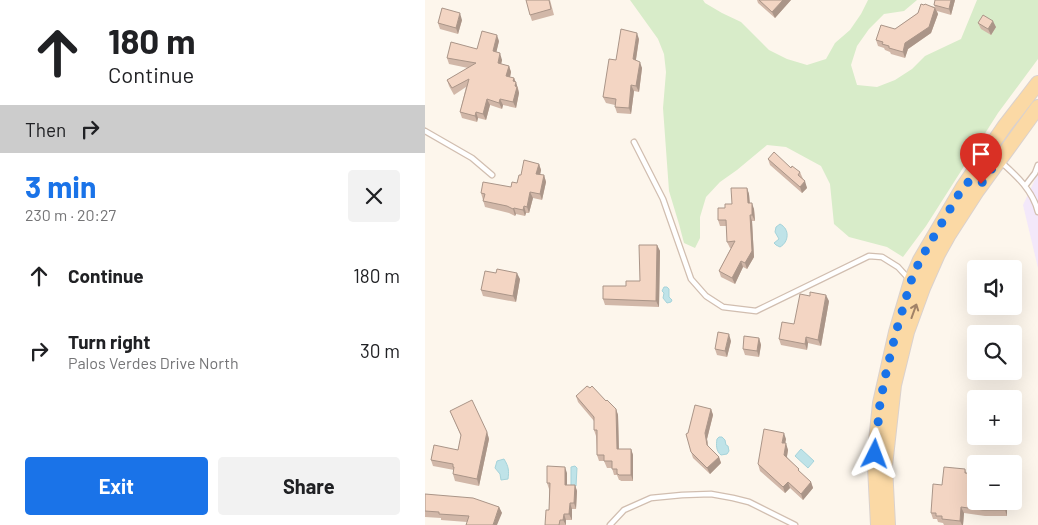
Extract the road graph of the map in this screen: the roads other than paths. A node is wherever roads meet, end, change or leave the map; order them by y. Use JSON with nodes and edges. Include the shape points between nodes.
{"nodes":[{"id":1,"x":1038,"y":83,"type":"edge"},
{"id":2,"x":1038,"y":95,"type":"edge"},
{"id":3,"x":1038,"y":107,"type":"edge"},
{"id":4,"x":425,"y":131,"type":"edge"},
{"id":5,"x":634,"y":142,"type":"dead end"},
{"id":6,"x":998,"y":160,"type":"junction"},
{"id":7,"x":1038,"y":166,"type":"edge"},
{"id":8,"x":492,"y":175,"type":"dead end"},
{"id":9,"x":1025,"y":186,"type":"junction"},
{"id":10,"x":963,"y":187,"type":"junction"},
{"id":11,"x":1038,"y":212,"type":"edge"},
{"id":12,"x":917,"y":284,"type":"junction"},
{"id":13,"x":610,"y":525,"type":"edge"},
{"id":14,"x":795,"y":525,"type":"edge"},
{"id":15,"x":878,"y":525,"type":"edge"},
{"id":16,"x":888,"y":525,"type":"edge"}],
"edges":[{"from":1,"to":10,"type":"main road"},
{"from":2,"to":6,"type":"main road","via":[[1003,142]]},
{"from":3,"to":6,"type":"main road"},
{"from":4,"to":8,"type":"lane","via":[[472,158]]},
{"from":5,"to":12,"type":"lane","via":[[663,199],[691,279],[706,296],[723,307],[756,310],[869,256],[882,257]]},
{"from":6,"to":9,"type":"lane"},
{"from":6,"to":10,"type":"main road"},
{"from":6,"to":12,"type":"main road"},
{"from":7,"to":9,"type":"lane"},
{"from":9,"to":11,"type":"lane"},
{"from":10,"to":12,"type":"main road","via":[[920,260]]},
{"from":12,"to":15,"type":"main road","via":[[896,332],[880,403],[875,467]]},
{"from":16,"to":12,"type":"main road","one_way":true,"via":[[885,466],[894,385]]},
{"from":13,"to":14,"type":"lane","via":[[624,510],[651,498],[711,494],[749,502]]}]}
